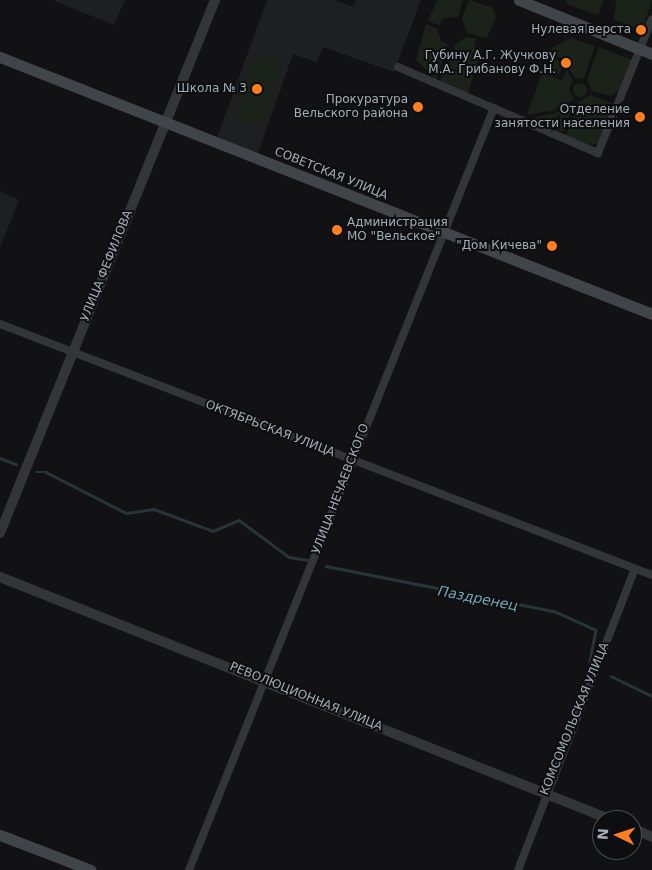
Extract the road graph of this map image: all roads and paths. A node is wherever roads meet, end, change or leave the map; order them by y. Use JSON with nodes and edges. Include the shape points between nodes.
{"nodes":[{"id":1,"x":215,"y":0,"type":"edge"},
{"id":2,"x":519,"y":0,"type":"edge"},
{"id":3,"x":652,"y":19,"type":"edge"},
{"id":4,"x":639,"y":50,"type":"junction"},
{"id":5,"x":652,"y":54,"type":"edge"},
{"id":6,"x":0,"y":58,"type":"edge"},
{"id":7,"x":398,"y":67,"type":"dead end"},
{"id":8,"x":494,"y":108,"type":"junction"},
{"id":9,"x":165,"y":122,"type":"junction"},
{"id":10,"x":441,"y":233,"type":"junction"},
{"id":11,"x":652,"y":314,"type":"edge"},
{"id":12,"x":0,"y":324,"type":"edge"},
{"id":13,"x":73,"y":353,"type":"junction"},
{"id":14,"x":353,"y":461,"type":"junction"},
{"id":15,"x":0,"y":533,"type":"edge"},
{"id":16,"x":635,"y":569,"type":"junction"},
{"id":17,"x":652,"y":575,"type":"edge"},
{"id":18,"x":0,"y":577,"type":"edge"},
{"id":19,"x":265,"y":681,"type":"junction"},
{"id":20,"x":546,"y":792,"type":"junction"},
{"id":21,"x":592,"y":812,"type":"edge"},
{"id":22,"x":0,"y":835,"type":"edge"},
{"id":23,"x":91,"y":870,"type":"edge"},
{"id":24,"x":189,"y":870,"type":"edge"},
{"id":25,"x":518,"y":870,"type":"edge"}],
"edges":[{"from":1,"to":9,"type":"street","name":"УЛИЦА ФЕФИЛОВА"},
{"from":2,"to":4,"type":"main road"},
{"from":3,"to":4,"type":"street"},
{"from":4,"to":5,"type":"main road"},
{"from":4,"to":8,"type":"street","via":[[598,152]]},
{"from":6,"to":9,"type":"main road","name":"СОВЕТСКАЯ УЛИЦА"},
{"from":7,"to":8,"type":"street"},
{"from":8,"to":10,"type":"street","name":"УЛИЦА НЕЧАЕВСКОГО"},
{"from":9,"to":10,"type":"main road","name":"СОВЕТСКАЯ УЛИЦА"},
{"from":9,"to":13,"type":"street","name":"УЛИЦА ФЕФИЛОВА"},
{"from":10,"to":11,"type":"main road","name":"СОВЕТСКАЯ УЛИЦА"},
{"from":10,"to":14,"type":"street","name":"УЛИЦА НЕЧАЕВСКОГО"},
{"from":12,"to":13,"type":"street","name":"ОКТЯБРЬСКАЯ УЛИЦА"},
{"from":13,"to":14,"type":"street","name":"ОКТЯБРЬСКАЯ УЛИЦА"},
{"from":13,"to":15,"type":"street","name":"УЛИЦА ФЕФИЛОВА"},
{"from":14,"to":16,"type":"street","name":"ОКТЯБРЬСКАЯ УЛИЦА"},
{"from":14,"to":19,"type":"street","name":"УЛИЦА НЕЧАЕВСКОГО"},
{"from":16,"to":17,"type":"street","name":"ОКТЯБРЬСКАЯ УЛИЦА"},
{"from":16,"to":20,"type":"street","name":"КОМСОМОЛЬСКАЯ УЛИЦА"},
{"from":18,"to":19,"type":"street","name":"РЕВОЛЮЦИОННАЯ УЛИЦА"},
{"from":19,"to":20,"type":"street","name":"РЕВОЛЮЦИОННАЯ УЛИЦА"},
{"from":19,"to":24,"type":"street","name":"УЛИЦА НЕЧАЕВСКОГО"},
{"from":20,"to":21,"type":"street","name":"РЕВОЛЮЦИОННАЯ УЛИЦА"},
{"from":20,"to":25,"type":"street","name":"КОМСОМОЛЬСКАЯ УЛИЦА"},
{"from":22,"to":23,"type":"main road"}]}
